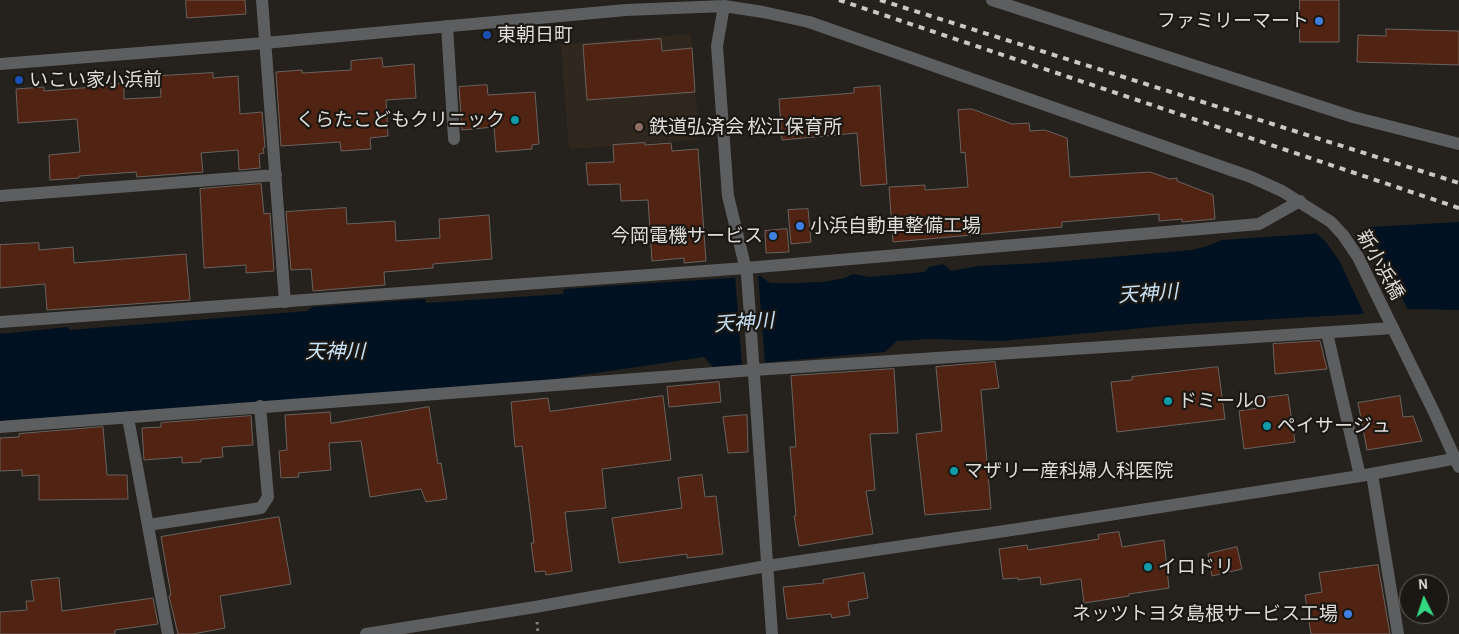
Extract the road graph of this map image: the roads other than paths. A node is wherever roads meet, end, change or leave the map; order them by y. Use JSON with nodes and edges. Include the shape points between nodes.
{"nodes":[{"id":1,"x":262,"y":0,"type":"edge"},
{"id":2,"x":992,"y":0,"type":"edge"},
{"id":3,"x":725,"y":3,"type":"edge"},
{"id":4,"x":447,"y":26,"type":"junction"},
{"id":5,"x":265,"y":43,"type":"junction"},
{"id":6,"x":0,"y":64,"type":"edge"},
{"id":7,"x":454,"y":139,"type":"dead end"},
{"id":8,"x":1459,"y":144,"type":"edge"},
{"id":9,"x":276,"y":175,"type":"junction"},
{"id":10,"x":0,"y":196,"type":"edge"},
{"id":11,"x":1300,"y":201,"type":"junction"},
{"id":12,"x":746,"y":271,"type":"junction"},
{"id":13,"x":285,"y":302,"type":"junction"},
{"id":14,"x":0,"y":322,"type":"edge"},
{"id":15,"x":1393,"y":328,"type":"junction"},
{"id":16,"x":1328,"y":332,"type":"junction"},
{"id":17,"x":754,"y":368,"type":"junction"},
{"id":18,"x":260,"y":406,"type":"junction"},
{"id":19,"x":128,"y":418,"type":"junction"},
{"id":20,"x":0,"y":427,"type":"edge"},
{"id":21,"x":1458,"y":461,"type":"edge"},
{"id":22,"x":1366,"y":475,"type":"junction"},
{"id":23,"x":148,"y":525,"type":"junction"},
{"id":24,"x":767,"y":566,"type":"junction"},
{"id":25,"x":168,"y":634,"type":"edge"},
{"id":26,"x":366,"y":634,"type":"edge"},
{"id":27,"x":772,"y":634,"type":"edge"},
{"id":28,"x":1398,"y":634,"type":"edge"}],
"edges":[{"from":1,"to":5,"type":"street"},
{"from":2,"to":8,"type":"street","via":[[1353,117]]},
{"from":3,"to":4,"type":"street","name":"新小浜橋"},
{"from":3,"to":11,"type":"street","name":"新小浜橋","via":[[809,22],[1251,177]]},
{"from":3,"to":12,"type":"street","via":[[716,46],[728,196]]},
{"from":4,"to":5,"type":"street","name":"新小浜橋"},
{"from":4,"to":7,"type":"street"},
{"from":5,"to":6,"type":"street","name":"新小浜橋"},
{"from":5,"to":9,"type":"street"},
{"from":9,"to":10,"type":"street"},
{"from":9,"to":13,"type":"street"},
{"from":11,"to":12,"type":"street","via":[[1259,224]]},
{"from":11,"to":15,"type":"street","name":"新小浜橋","via":[[1331,222],[1358,257]]},
{"from":12,"to":13,"type":"street"},
{"from":12,"to":17,"type":"street"},
{"from":13,"to":14,"type":"street"},
{"from":15,"to":16,"type":"street"},
{"from":15,"to":21,"type":"street","name":"新小浜橋"},
{"from":16,"to":17,"type":"street"},
{"from":16,"to":22,"type":"street"},
{"from":17,"to":18,"type":"street"},
{"from":17,"to":24,"type":"street"},
{"from":18,"to":19,"type":"street"},
{"from":18,"to":23,"type":"street","via":[[268,497],[261,508]]},
{"from":19,"to":20,"type":"street"},
{"from":19,"to":23,"type":"street"},
{"from":21,"to":22,"type":"street"},
{"from":22,"to":24,"type":"street"},
{"from":22,"to":28,"type":"street"},
{"from":23,"to":25,"type":"street"},
{"from":24,"to":26,"type":"street"},
{"from":24,"to":27,"type":"street"}]}
